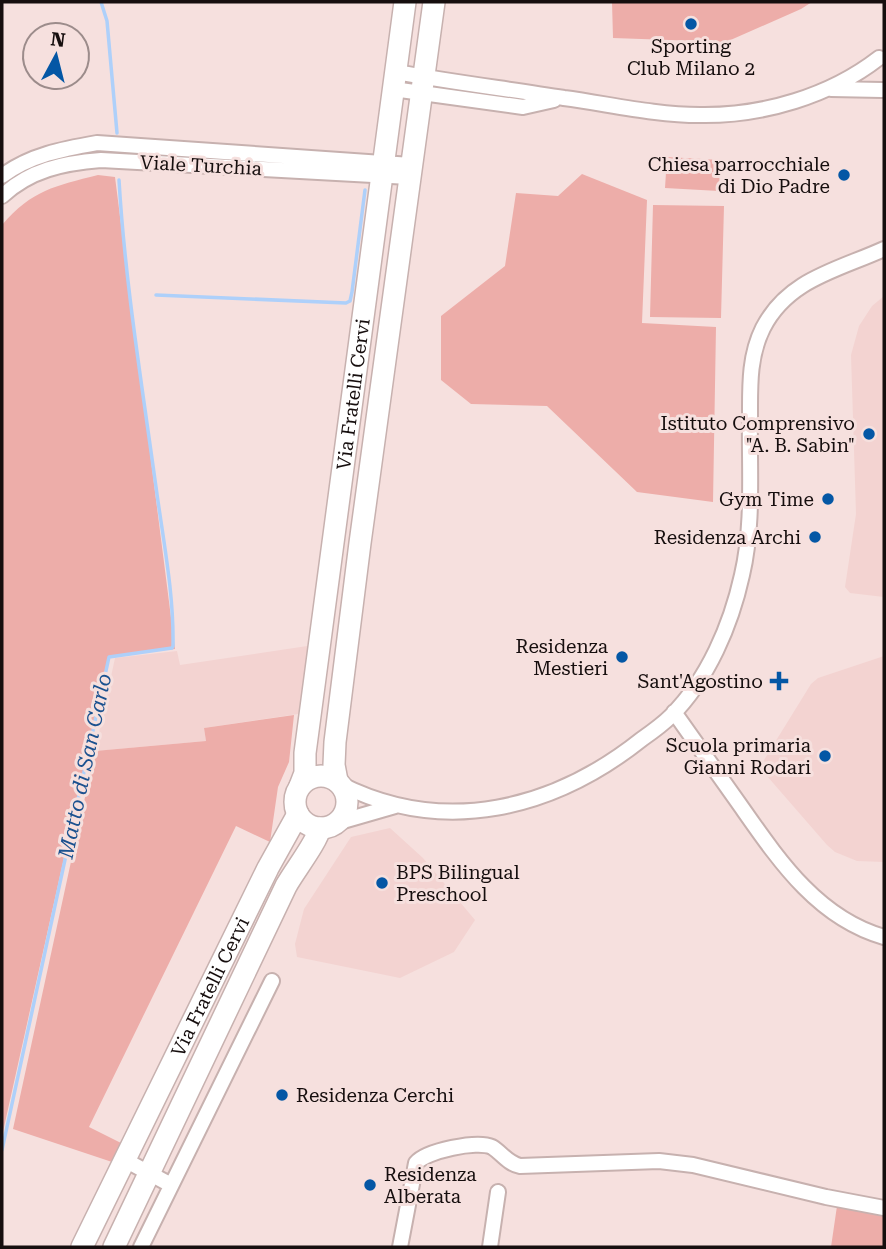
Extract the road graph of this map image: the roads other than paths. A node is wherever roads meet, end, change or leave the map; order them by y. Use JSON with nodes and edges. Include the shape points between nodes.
{"nodes":[{"id":1,"x":404,"y":2,"type":"edge"},
{"id":2,"x":434,"y":2,"type":"edge"},
{"id":3,"x":882,"y":55,"type":"edge"},
{"id":4,"x":394,"y":81,"type":"junction"},
{"id":5,"x":422,"y":85,"type":"junction"},
{"id":6,"x":830,"y":89,"type":"junction"},
{"id":7,"x":883,"y":91,"type":"edge"},
{"id":8,"x":382,"y":169,"type":"junction"},
{"id":9,"x":410,"y":171,"type":"junction"},
{"id":10,"x":2,"y":176,"type":"edge"},
{"id":11,"x":2,"y":197,"type":"edge"},
{"id":12,"x":884,"y":249,"type":"edge"},
{"id":13,"x":674,"y":712,"type":"junction"},
{"id":14,"x":339,"y":783,"type":"junction"},
{"id":15,"x":300,"y":786,"type":"junction"},
{"id":16,"x":396,"y":806,"type":"junction"},
{"id":17,"x":298,"y":814,"type":"junction"},
{"id":18,"x":328,"y":825,"type":"junction"},
{"id":19,"x":884,"y":937,"type":"edge"},
{"id":20,"x":272,"y":981,"type":"dead end"},
{"id":21,"x":228,"y":1009,"type":"junction"},
{"id":22,"x":250,"y":1022,"type":"junction"},
{"id":23,"x":125,"y":1160,"type":"junction"},
{"id":24,"x":149,"y":1173,"type":"junction"},
{"id":25,"x":171,"y":1185,"type":"junction"},
{"id":26,"x":498,"y":1192,"type":"dead end"},
{"id":27,"x":884,"y":1208,"type":"edge"},
{"id":28,"x":82,"y":1247,"type":"edge"},
{"id":29,"x":114,"y":1247,"type":"edge"},
{"id":30,"x":141,"y":1247,"type":"edge"},
{"id":31,"x":400,"y":1247,"type":"edge"},
{"id":32,"x":490,"y":1247,"type":"edge"}],
"edges":[{"from":1,"to":4,"type":"street","name":"Via Fratelli Cervi"},
{"from":2,"to":5,"type":"street","name":"Via Fratelli Cervi"},
{"from":3,"to":6,"type":"street"},
{"from":3,"to":7,"type":"street","via":[[876,71]]},
{"from":4,"to":5,"type":"street"},
{"from":4,"to":8,"type":"street","name":"Via Fratelli Cervi"},
{"from":5,"to":6,"type":"street","via":[[523,107],[565,98],[702,115],[758,110]]},
{"from":5,"to":9,"type":"street","name":"Via Fratelli Cervi"},
{"from":6,"to":7,"type":"street"},
{"from":8,"to":9,"type":"street","name":"Viale Turchia"},
{"from":8,"to":10,"type":"street","name":"Viale Turchia","via":[[97,144],[52,152]]},
{"from":8,"to":11,"type":"street","name":"Viale Turchia","via":[[101,160],[56,165],[20,181]]},
{"from":8,"to":15,"type":"street","name":"Via Fratelli Cervi"},
{"from":9,"to":14,"type":"street","name":"Via Fratelli Cervi","via":[[338,715],[334,765]]},
{"from":12,"to":13,"type":"street","via":[[804,283],[779,305],[762,330],[751,369],[743,574],[714,653]]},
{"from":13,"to":16,"type":"street","via":[[600,770],[542,798],[484,810]]},
{"from":13,"to":19,"type":"street","via":[[797,881],[841,919]]},
{"from":14,"to":15,"type":"street","via":[[321,775]]},
{"from":14,"to":16,"type":"street"},
{"from":14,"to":18,"type":"street","via":[[347,805],[343,815]]},
{"from":15,"to":17,"type":"street","via":[[295,797]]},
{"from":16,"to":18,"type":"street"},
{"from":17,"to":18,"type":"street","via":[[305,822]]},
{"from":17,"to":23,"type":"street","name":"Via Fratelli Cervi"},
{"from":18,"to":21,"type":"street","name":"Via Fratelli Cervi","via":[[297,865]]},
{"from":20,"to":22,"type":"street"},
{"from":21,"to":22,"type":"street","name":"Via Fratelli Cervi"},
{"from":21,"to":24,"type":"street","name":"Via Fratelli Cervi"},
{"from":22,"to":25,"type":"street"},
{"from":23,"to":24,"type":"street"},
{"from":23,"to":28,"type":"street","name":"Via Fratelli Cervi"},
{"from":24,"to":25,"type":"street"},
{"from":24,"to":29,"type":"street","name":"Via Fratelli Cervi"},
{"from":25,"to":30,"type":"street"},
{"from":26,"to":32,"type":"street"},
{"from":27,"to":31,"type":"street","via":[[693,1164],[520,1166],[483,1145],[428,1154],[416,1163]]}]}
